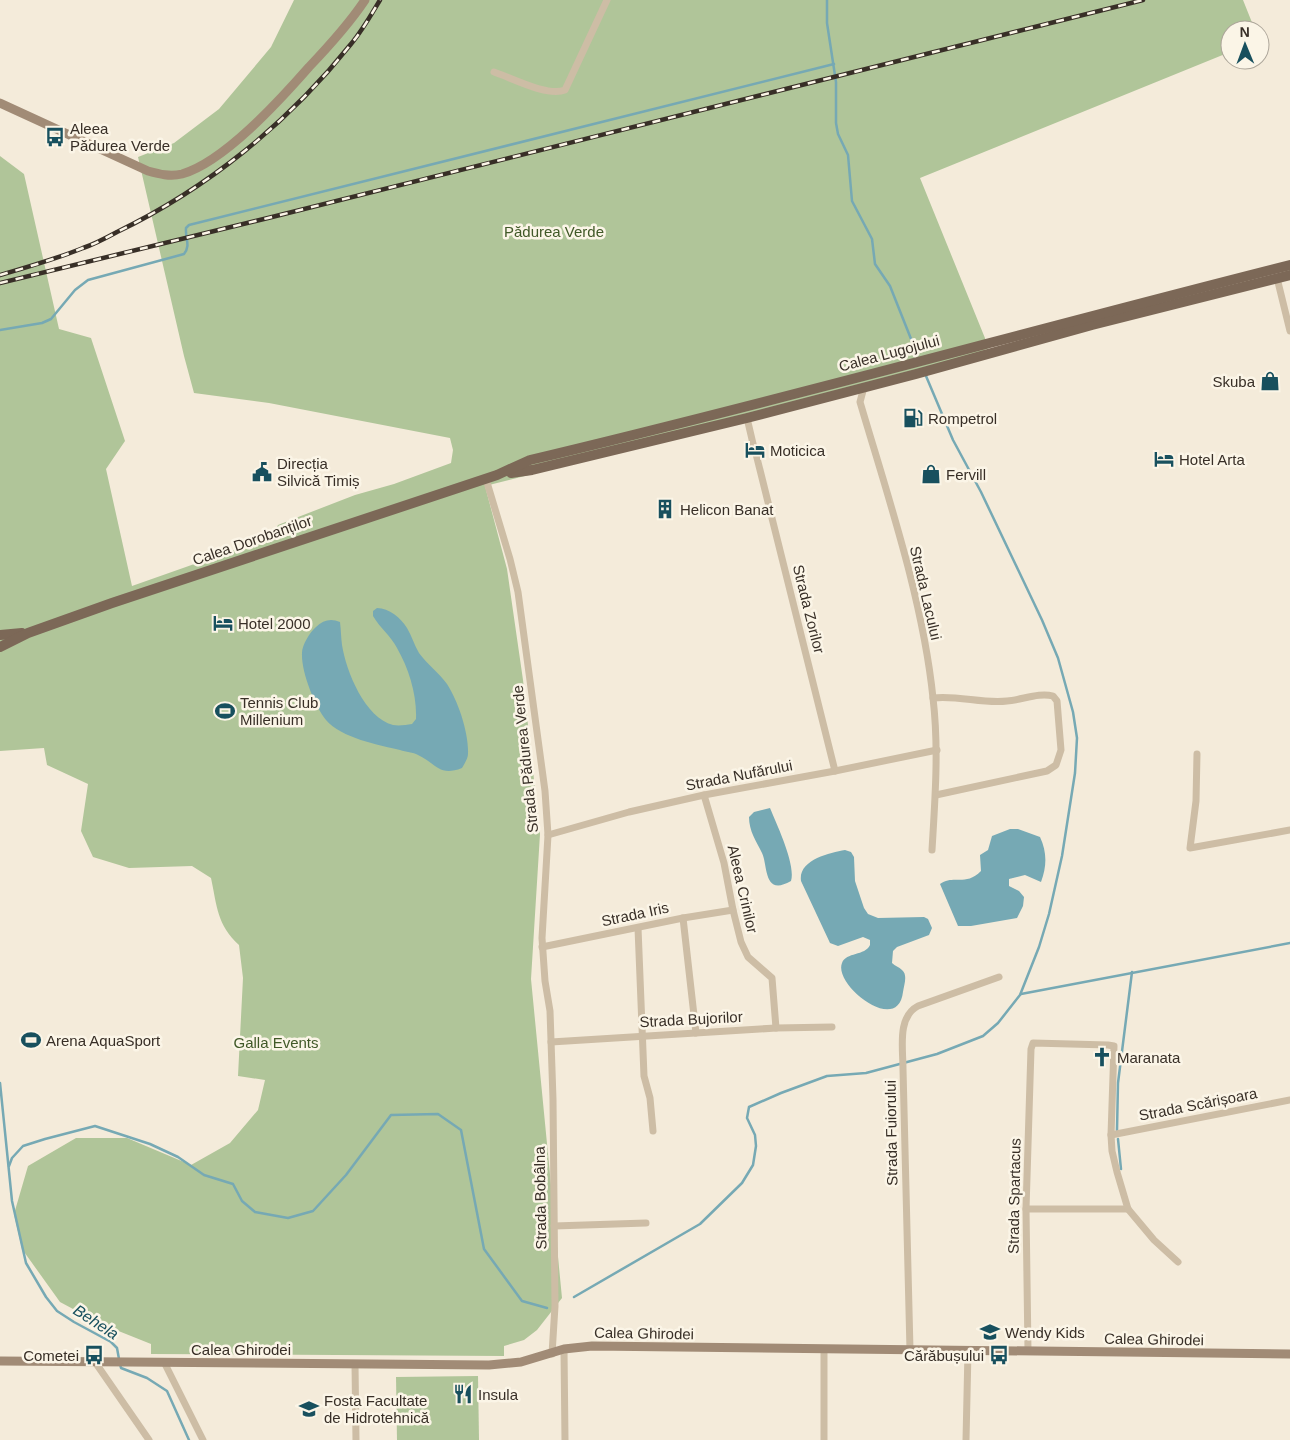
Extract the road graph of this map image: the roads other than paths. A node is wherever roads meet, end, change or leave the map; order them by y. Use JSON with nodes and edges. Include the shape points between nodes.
{"nodes":[{"id":1,"x":366,"y":0,"type":"edge"},
{"id":2,"x":607,"y":0,"type":"edge"},
{"id":3,"x":494,"y":72,"type":"dead end"},
{"id":4,"x":0,"y":103,"type":"edge"},
{"id":5,"x":1290,"y":265,"type":"edge"},
{"id":6,"x":1290,"y":275,"type":"edge"},
{"id":7,"x":1276,"y":278,"type":"junction"},
{"id":8,"x":1290,"y":331,"type":"edge"},
{"id":9,"x":864,"y":387,"type":"junction"},
{"id":10,"x":846,"y":392,"type":"junction"},
{"id":11,"x":860,"y":402,"type":"junction"},
{"id":12,"x":747,"y":418,"type":"junction"},
{"id":13,"x":498,"y":475,"type":"junction"},
{"id":14,"x":486,"y":479,"type":"junction"},
{"id":15,"x":28,"y":633,"type":"junction"},
{"id":16,"x":0,"y":635,"type":"edge"},
{"id":17,"x":0,"y":646,"type":"edge"},
{"id":18,"x":933,"y":698,"type":"junction"},
{"id":19,"x":937,"y":750,"type":"junction"},
{"id":20,"x":1197,"y":754,"type":"dead end"},
{"id":21,"x":835,"y":771,"type":"junction"},
{"id":22,"x":936,"y":794,"type":"junction"},
{"id":23,"x":704,"y":795,"type":"junction"},
{"id":24,"x":1290,"y":830,"type":"edge"},
{"id":25,"x":548,"y":834,"type":"junction"},
{"id":26,"x":932,"y":850,"type":"dead end"},
{"id":27,"x":733,"y":910,"type":"junction"},
{"id":28,"x":683,"y":918,"type":"junction"},
{"id":29,"x":638,"y":928,"type":"junction"},
{"id":30,"x":542,"y":947,"type":"junction"},
{"id":31,"x":999,"y":977,"type":"dead end"},
{"id":32,"x":832,"y":1027,"type":"dead end"},
{"id":33,"x":776,"y":1028,"type":"junction"},
{"id":34,"x":696,"y":1033,"type":"junction"},
{"id":35,"x":642,"y":1036,"type":"junction"},
{"id":36,"x":551,"y":1042,"type":"junction"},
{"id":37,"x":1290,"y":1100,"type":"edge"},
{"id":38,"x":653,"y":1131,"type":"dead end"},
{"id":39,"x":1111,"y":1135,"type":"junction"},
{"id":40,"x":1026,"y":1209,"type":"junction"},
{"id":41,"x":1128,"y":1209,"type":"junction"},
{"id":42,"x":646,"y":1222,"type":"dead end"},
{"id":43,"x":554,"y":1226,"type":"junction"},
{"id":44,"x":1178,"y":1262,"type":"dead end"},
{"id":45,"x":564,"y":1350,"type":"junction"},
{"id":46,"x":824,"y":1350,"type":"junction"},
{"id":47,"x":910,"y":1350,"type":"junction"},
{"id":48,"x":968,"y":1351,"type":"junction"},
{"id":49,"x":1028,"y":1351,"type":"junction"},
{"id":50,"x":552,"y":1354,"type":"junction"},
{"id":51,"x":1290,"y":1354,"type":"edge"},
{"id":52,"x":0,"y":1360,"type":"edge"},
{"id":53,"x":95,"y":1362,"type":"junction"},
{"id":54,"x":164,"y":1362,"type":"junction"},
{"id":55,"x":355,"y":1364,"type":"junction"},
{"id":56,"x":149,"y":1440,"type":"edge"},
{"id":57,"x":204,"y":1440,"type":"edge"},
{"id":58,"x":356,"y":1440,"type":"edge"},
{"id":59,"x":565,"y":1440,"type":"edge"},
{"id":60,"x":824,"y":1440,"type":"edge"},
{"id":61,"x":966,"y":1440,"type":"edge"}],
"edges":[{"from":1,"to":4,"type":"street","via":[[328,47],[258,121],[215,157],[183,173],[172,176],[148,171]]},
{"from":2,"to":3,"type":"street","via":[[565,90],[548,92]]},
{"from":5,"to":13,"type":"main road","name":"Calea Lugojului","via":[[744,408],[530,460]]},
{"from":6,"to":7,"type":"main road","name":"Calea Lugojului"},
{"from":7,"to":8,"type":"street"},
{"from":7,"to":9,"type":"main road","name":"Calea Lugojului"},
{"from":9,"to":10,"type":"main road","name":"Calea Lugojului"},
{"from":9,"to":11,"type":"street"},
{"from":10,"to":11,"type":"street"},
{"from":10,"to":12,"type":"main road","name":"Calea Lugojului"},
{"from":11,"to":18,"type":"street","name":"Strada Lacului","via":[[915,598]]},
{"from":12,"to":13,"type":"main road","name":"Calea Lugojului","via":[[541,468]]},
{"from":12,"to":21,"type":"street","name":"Strada Zorilor"},
{"from":13,"to":14,"type":"main road","name":"Calea Lugojului"},
{"from":14,"to":15,"type":"main road","name":"Calea Dorobanților"},
{"from":14,"to":25,"type":"street","name":"Strada Pădurea Verde","via":[[513,567],[521,608],[542,757]]},
{"from":15,"to":16,"type":"main road","name":"Calea Dorobanților"},
{"from":15,"to":17,"type":"main road","name":"Calea Dorobanților"},
{"from":18,"to":19,"type":"street","name":"Strada Lacului"},
{"from":18,"to":22,"type":"street","via":[[991,702],[1053,696],[1057,701],[1061,750],[1056,765],[1047,771]]},
{"from":19,"to":21,"type":"street","name":"Strada Nufărului"},
{"from":19,"to":22,"type":"street","name":"Strada Lacului"},
{"from":20,"to":24,"type":"street","via":[[1190,848]]},
{"from":21,"to":23,"type":"street","name":"Strada Nufărului"},
{"from":22,"to":26,"type":"street","name":"Strada Lacului"},
{"from":23,"to":25,"type":"street","name":"Strada Nufărului"},
{"from":23,"to":27,"type":"street","name":"Aleea Crinilor","via":[[724,863]]},
{"from":25,"to":30,"type":"street","name":"Strada Pădurea Verde"},
{"from":27,"to":28,"type":"street","name":"Strada Iris"},
{"from":27,"to":33,"type":"street","name":"Aleea Crinilor","via":[[745,952],[772,978]]},
{"from":28,"to":29,"type":"street","name":"Strada Iris"},
{"from":28,"to":34,"type":"street"},
{"from":29,"to":30,"type":"street","name":"Strada Iris"},
{"from":29,"to":35,"type":"street"},
{"from":30,"to":36,"type":"street","name":"Strada Pădurea Verde"},
{"from":31,"to":47,"type":"street","name":"Strada Fuiorului","via":[[913,1008],[904,1026]]},
{"from":32,"to":33,"type":"street","name":"Strada Bujorilor"},
{"from":33,"to":34,"type":"street","name":"Strada Bujorilor"},
{"from":34,"to":35,"type":"street","name":"Strada Bujorilor"},
{"from":35,"to":36,"type":"street","name":"Strada Bujorilor"},
{"from":35,"to":38,"type":"street","via":[[644,1076]]},
{"from":36,"to":43,"type":"street","name":"Strada Bobâlna"},
{"from":37,"to":39,"type":"street","name":"Strada Scărișoara"},
{"from":39,"to":40,"type":"street","name":"Strada Spartacus","via":[[1114,1046],[1033,1043],[1030,1048]]},
{"from":39,"to":41,"type":"street","via":[[1116,1172]]},
{"from":40,"to":41,"type":"street"},
{"from":40,"to":49,"type":"street","name":"Strada Spartacus"},
{"from":41,"to":44,"type":"street"},
{"from":42,"to":43,"type":"street"},
{"from":43,"to":50,"type":"street","name":"Strada Bobâlna"},
{"from":45,"to":46,"type":"street","name":"Calea Ghirodei","via":[[592,1346]]},
{"from":45,"to":50,"type":"street","name":"Calea Ghirodei"},
{"from":45,"to":59,"type":"street"},
{"from":46,"to":47,"type":"street","name":"Calea Ghirodei"},
{"from":46,"to":60,"type":"street"},
{"from":47,"to":48,"type":"street","name":"Calea Ghirodei"},
{"from":48,"to":49,"type":"street","name":"Calea Ghirodei"},
{"from":48,"to":61,"type":"street"},
{"from":49,"to":51,"type":"street","name":"Calea Ghirodei"},
{"from":50,"to":55,"type":"street","name":"Calea Ghirodei","via":[[521,1362],[489,1365]]},
{"from":52,"to":53,"type":"street","name":"Calea Ghirodei"},
{"from":53,"to":54,"type":"street","name":"Calea Ghirodei"},
{"from":53,"to":56,"type":"street"},
{"from":54,"to":55,"type":"street","name":"Calea Ghirodei"},
{"from":54,"to":57,"type":"street"},
{"from":55,"to":58,"type":"street"}]}
